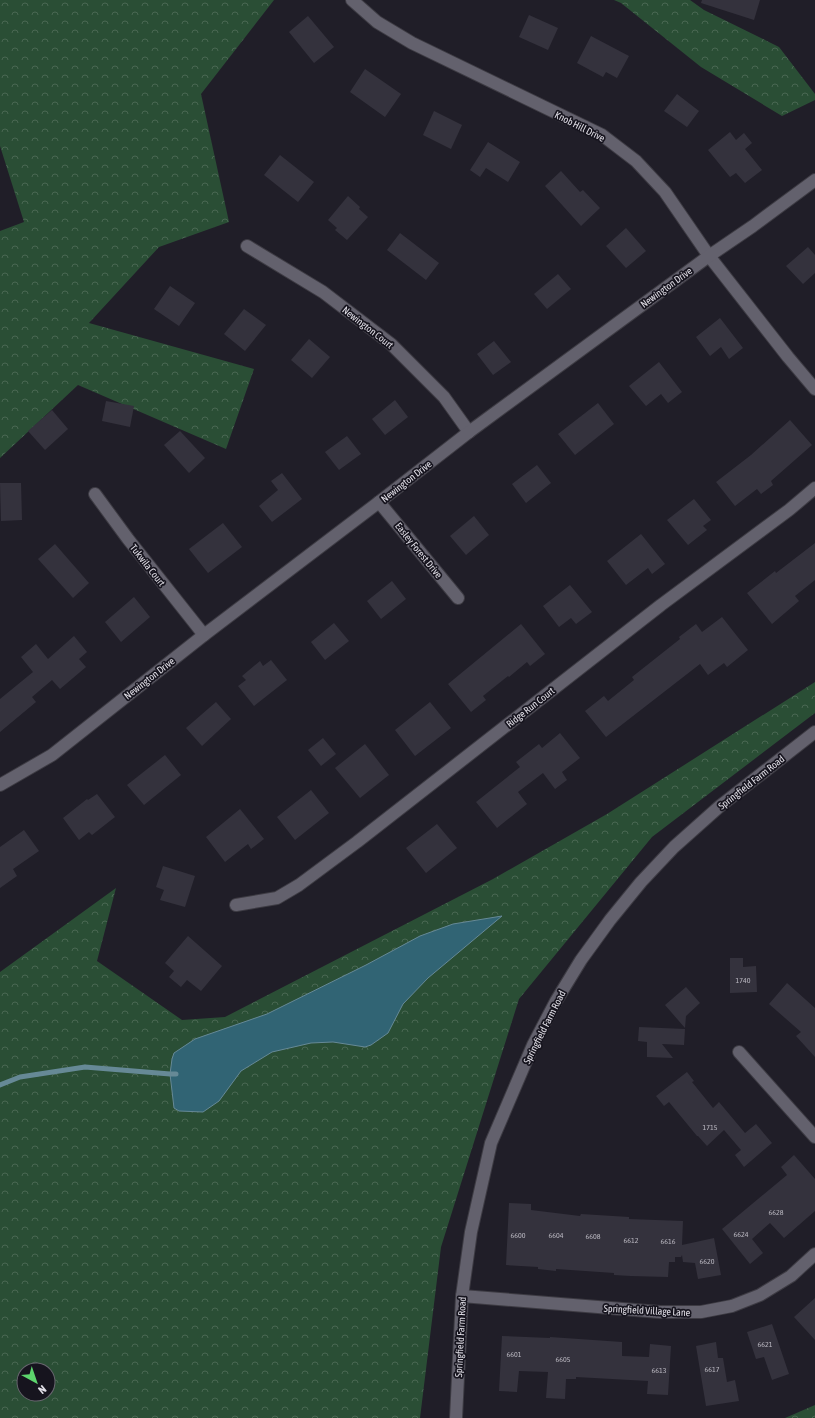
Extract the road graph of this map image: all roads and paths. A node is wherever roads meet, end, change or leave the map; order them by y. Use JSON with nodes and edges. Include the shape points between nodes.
{"nodes":[{"id":1,"x":352,"y":0,"type":"edge"},
{"id":2,"x":815,"y":180,"type":"edge"},
{"id":3,"x":247,"y":246,"type":"dead end"},
{"id":4,"x":709,"y":256,"type":"junction"},
{"id":5,"x":815,"y":389,"type":"edge"},
{"id":6,"x":469,"y":432,"type":"junction"},
{"id":7,"x":815,"y":488,"type":"edge"},
{"id":8,"x":95,"y":494,"type":"dead end"},
{"id":9,"x":379,"y":502,"type":"junction"},
{"id":10,"x":458,"y":598,"type":"dead end"},
{"id":11,"x":204,"y":635,"type":"junction"},
{"id":12,"x":815,"y":732,"type":"edge"},
{"id":13,"x":0,"y":785,"type":"edge"},
{"id":14,"x":236,"y":905,"type":"dead end"},
{"id":15,"x":739,"y":1052,"type":"dead end"},
{"id":16,"x":815,"y":1137,"type":"edge"},
{"id":17,"x":815,"y":1254,"type":"edge"},
{"id":18,"x":462,"y":1296,"type":"junction"},
{"id":19,"x":456,"y":1418,"type":"edge"}],
"edges":[{"from":1,"to":4,"type":"street","name":"Knob Hill Drive","via":[[377,22],[412,43],[602,135],[636,160],[665,192]]},
{"from":2,"to":4,"type":"street","name":"Newington Drive"},
{"from":3,"to":6,"type":"street","name":"Newington Court","via":[[323,292],[391,344],[444,397]]},
{"from":4,"to":5,"type":"street","name":"Knob Hill Drive"},
{"from":4,"to":6,"type":"street","name":"Newington Drive"},
{"from":6,"to":9,"type":"street","name":"Newington Drive"},
{"from":7,"to":14,"type":"street","name":"Ridge Run Court","via":[[299,884],[277,898]]},
{"from":8,"to":11,"type":"street","name":"Tukwila Court","via":[[128,540]]},
{"from":9,"to":10,"type":"street","name":"Easley Forest Drive"},
{"from":9,"to":11,"type":"street","name":"Newington Drive"},
{"from":11,"to":13,"type":"street","name":"Newington Drive","via":[[52,755]]},
{"from":12,"to":18,"type":"street","name":"Springfield Farm Road","via":[[720,806],[674,847],[627,898],[581,960],[533,1045],[491,1143],[471,1232]]},
{"from":15,"to":16,"type":"street"},
{"from":17,"to":18,"type":"street","name":"Springfield Village Lane","via":[[790,1276],[760,1295],[732,1306],[701,1312],[660,1312]]},
{"from":18,"to":19,"type":"street","name":"Springfield Farm Road"}]}
